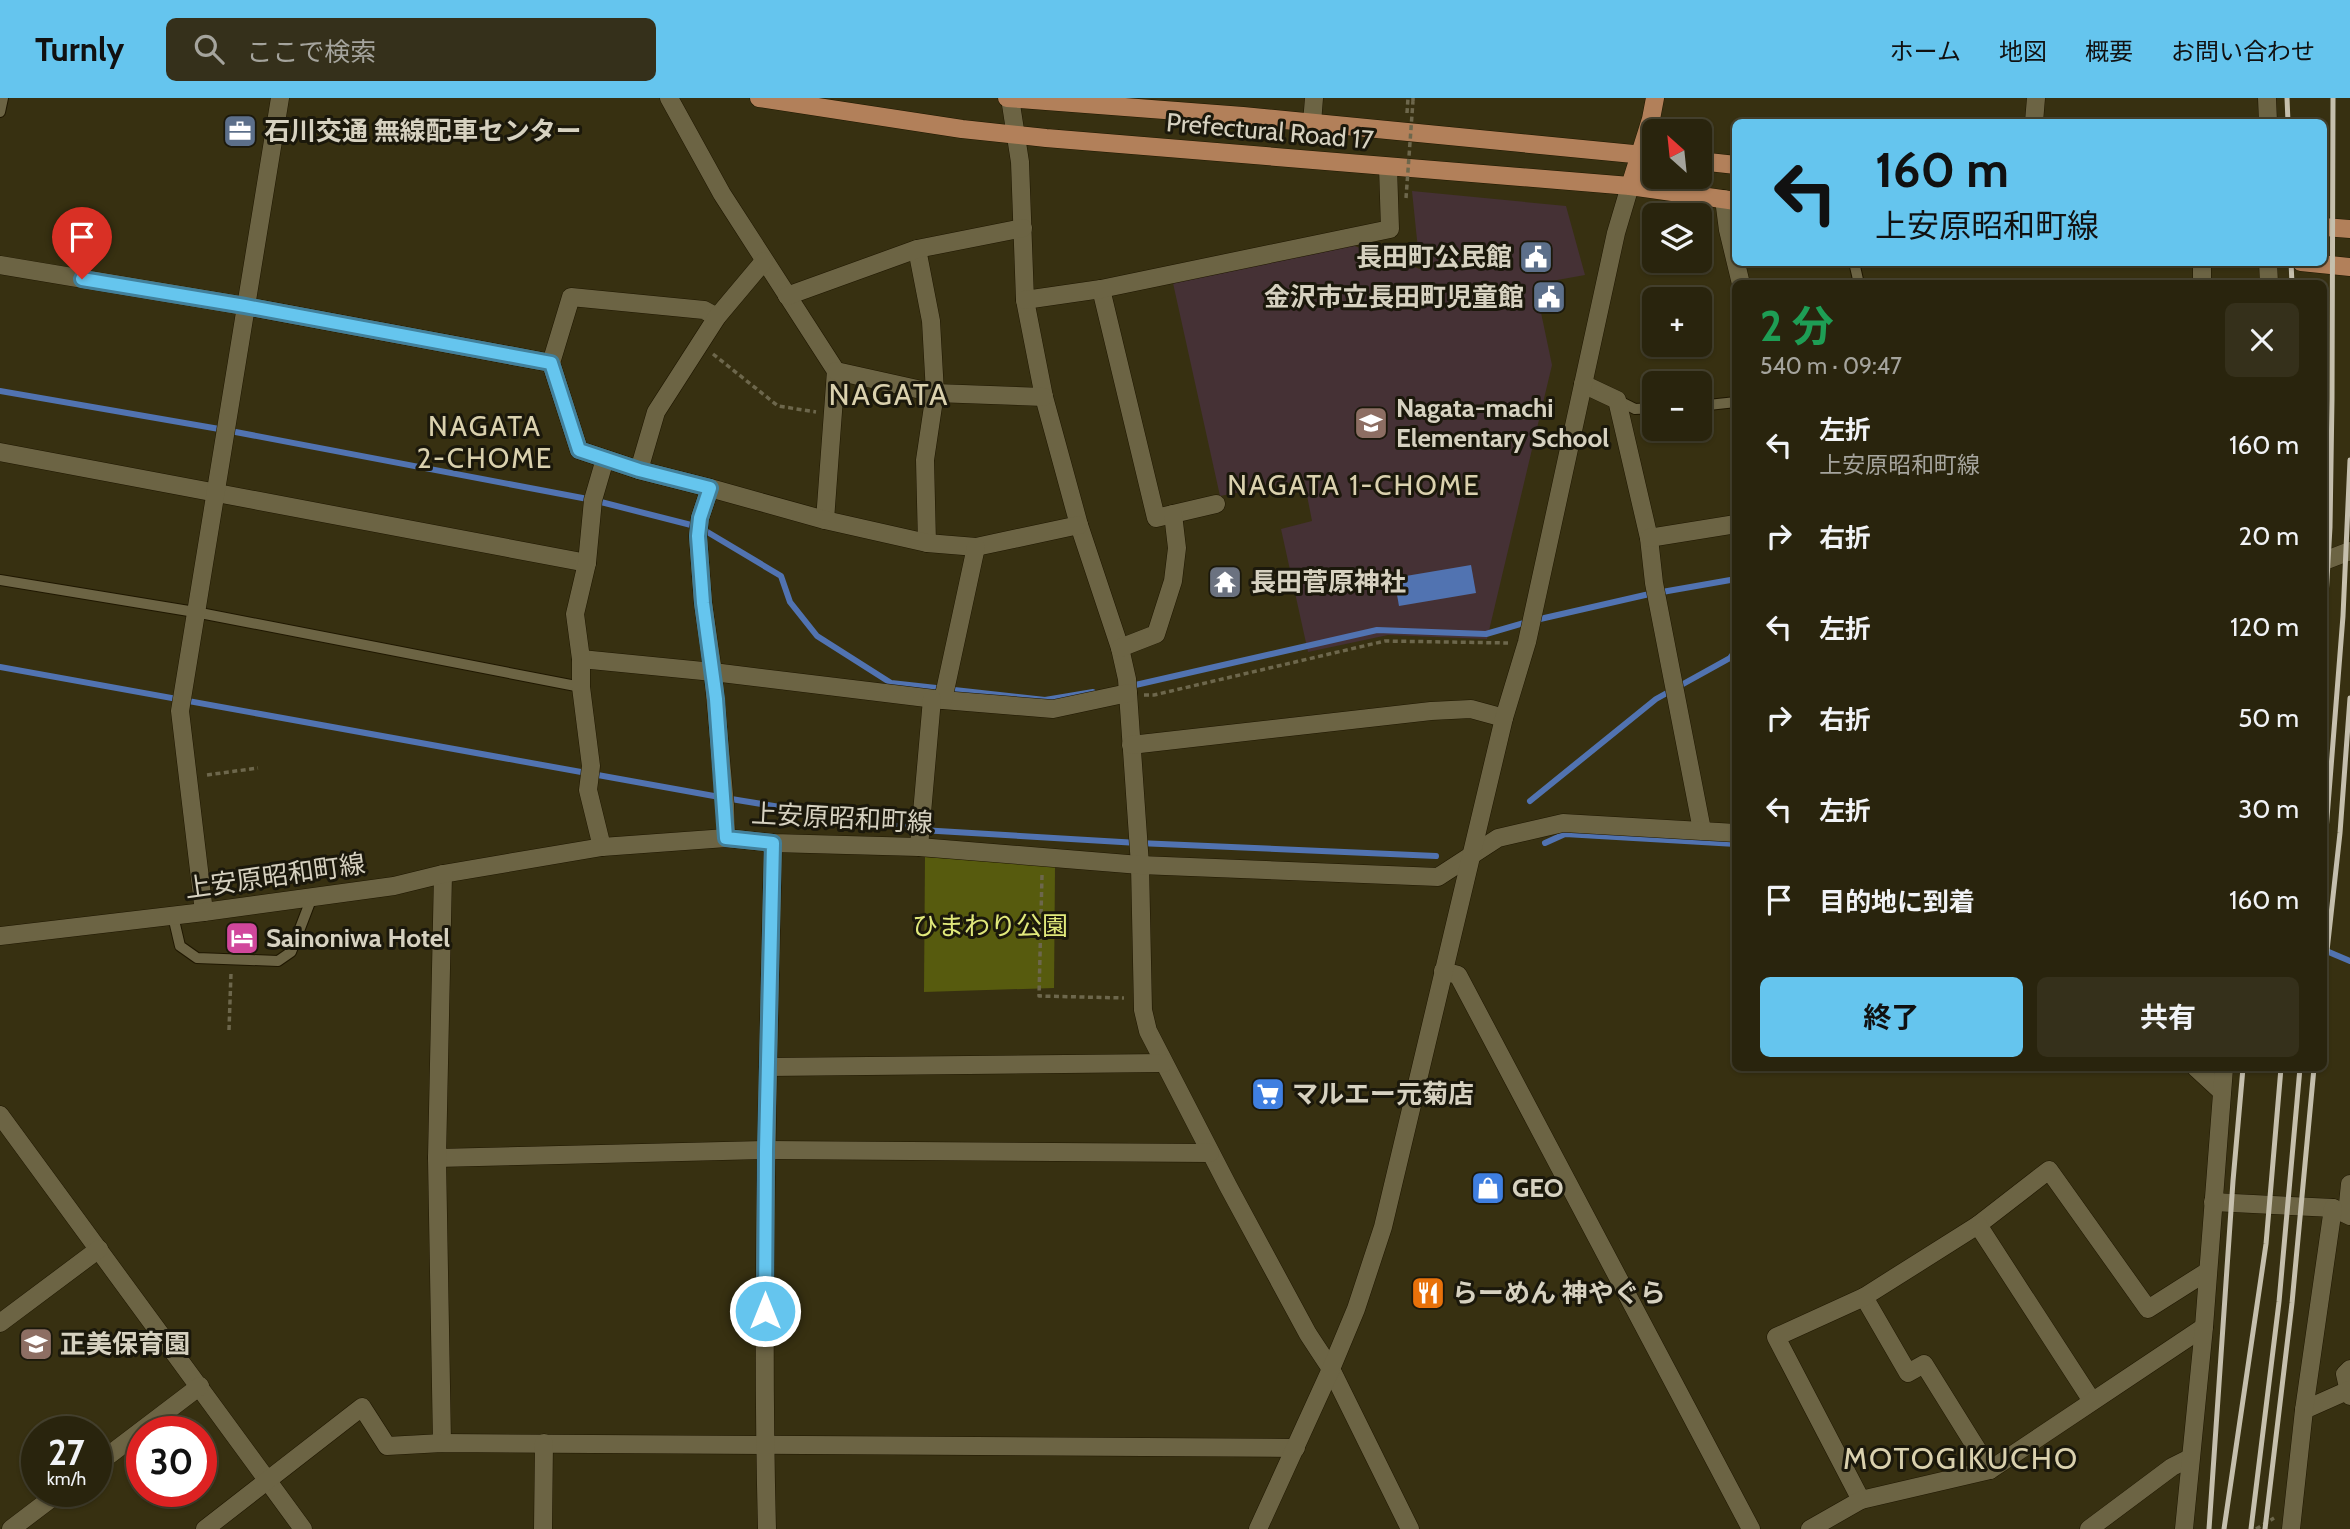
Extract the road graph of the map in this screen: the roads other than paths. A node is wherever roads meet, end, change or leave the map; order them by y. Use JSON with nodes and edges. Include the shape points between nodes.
{"nodes":[{"id":1,"x":3,"y":98,"type":"edge"},
{"id":2,"x":280,"y":98,"type":"edge"},
{"id":3,"x":669,"y":98,"type":"edge"},
{"id":4,"x":759,"y":98,"type":"edge"},
{"id":5,"x":1009,"y":98,"type":"edge"},
{"id":6,"x":1314,"y":98,"type":"edge"},
{"id":7,"x":1655,"y":98,"type":"edge"},
{"id":8,"x":2036,"y":98,"type":"edge"},
{"id":9,"x":2266,"y":98,"type":"edge"},
{"id":10,"x":0,"y":112,"type":"edge"},
{"id":11,"x":1652,"y":119,"type":"edge"},
{"id":12,"x":2034,"y":119,"type":"edge"},
{"id":13,"x":2268,"y":119,"type":"edge"},
{"id":14,"x":1312,"y":123,"type":"junction"},
{"id":15,"x":1017,"y":134,"type":"junction"},
{"id":16,"x":1642,"y":155,"type":"edge"},
{"id":17,"x":1712,"y":162,"type":"edge"},
{"id":18,"x":1642,"y":164,"type":"edge"},
{"id":19,"x":1732,"y":165,"type":"edge"},
{"id":20,"x":1388,"y":167,"type":"junction"},
{"id":21,"x":1630,"y":186,"type":"junction"},
{"id":22,"x":1730,"y":200,"type":"edge"},
{"id":23,"x":2327,"y":227,"type":"edge"},
{"id":24,"x":1023,"y":228,"type":"junction"},
{"id":25,"x":2350,"y":229,"type":"edge"},
{"id":26,"x":1732,"y":247,"type":"edge"},
{"id":27,"x":916,"y":249,"type":"junction"},
{"id":28,"x":764,"y":261,"type":"junction"},
{"id":29,"x":0,"y":265,"type":"edge"},
{"id":30,"x":2327,"y":265,"type":"edge"},
{"id":31,"x":2350,"y":267,"type":"edge"},
{"id":32,"x":1101,"y":289,"type":"junction"},
{"id":33,"x":787,"y":296,"type":"junction"},
{"id":34,"x":1025,"y":300,"type":"junction"},
{"id":35,"x":245,"y":306,"type":"junction"},
{"id":36,"x":717,"y":317,"type":"junction"},
{"id":37,"x":551,"y":363,"type":"junction"},
{"id":38,"x":836,"y":370,"type":"junction"},
{"id":39,"x":1583,"y":384,"type":"junction"},
{"id":40,"x":935,"y":393,"type":"junction"},
{"id":41,"x":1044,"y":397,"type":"junction"},
{"id":42,"x":1617,"y":400,"type":"junction"},
{"id":43,"x":1732,"y":402,"type":"edge"},
{"id":44,"x":1712,"y":405,"type":"edge"},
{"id":45,"x":1642,"y":409,"type":"edge"},
{"id":46,"x":0,"y":452,"type":"edge"},
{"id":47,"x":605,"y":459,"type":"junction"},
{"id":48,"x":639,"y":470,"type":"junction"},
{"id":49,"x":710,"y":488,"type":"junction"},
{"id":50,"x":214,"y":493,"type":"junction"},
{"id":51,"x":1216,"y":504,"type":"dead end"},
{"id":52,"x":1173,"y":514,"type":"junction"},
{"id":53,"x":825,"y":520,"type":"junction"},
{"id":54,"x":1079,"y":525,"type":"junction"},
{"id":55,"x":1732,"y":525,"type":"edge"},
{"id":56,"x":1649,"y":538,"type":"junction"},
{"id":57,"x":927,"y":543,"type":"junction"},
{"id":58,"x":976,"y":547,"type":"junction"},
{"id":59,"x":2350,"y":551,"type":"edge"},
{"id":60,"x":2327,"y":560,"type":"edge"},
{"id":61,"x":587,"y":563,"type":"junction"},
{"id":62,"x":0,"y":580,"type":"edge"},
{"id":63,"x":195,"y":612,"type":"junction"},
{"id":64,"x":1120,"y":648,"type":"junction"},
{"id":65,"x":581,"y":659,"type":"junction"},
{"id":66,"x":713,"y":672,"type":"junction"},
{"id":67,"x":1127,"y":686,"type":"junction"},
{"id":68,"x":581,"y":687,"type":"junction"},
{"id":69,"x":937,"y":699,"type":"junction"},
{"id":70,"x":1504,"y":719,"type":"junction"},
{"id":71,"x":1131,"y":745,"type":"junction"},
{"id":72,"x":1702,"y":830,"type":"junction"},
{"id":73,"x":1732,"y":833,"type":"edge"},
{"id":74,"x":726,"y":838,"type":"junction"},
{"id":75,"x":773,"y":843,"type":"junction"},
{"id":76,"x":602,"y":847,"type":"junction"},
{"id":77,"x":919,"y":847,"type":"junction"},
{"id":78,"x":1472,"y":856,"type":"junction"},
{"id":79,"x":1140,"y":864,"type":"junction"},
{"id":80,"x":443,"y":874,"type":"junction"},
{"id":81,"x":312,"y":898,"type":"junction"},
{"id":82,"x":204,"y":912,"type":"junction"},
{"id":83,"x":173,"y":916,"type":"junction"},
{"id":84,"x":0,"y":936,"type":"edge"},
{"id":85,"x":1443,"y":971,"type":"junction"},
{"id":86,"x":1164,"y":1063,"type":"junction"},
{"id":87,"x":768,"y":1067,"type":"junction"},
{"id":88,"x":2199,"y":1071,"type":"edge"},
{"id":89,"x":2224,"y":1071,"type":"edge"},
{"id":90,"x":2222,"y":1092,"type":"junction"},
{"id":91,"x":0,"y":1115,"type":"edge"},
{"id":92,"x":766,"y":1150,"type":"junction"},
{"id":93,"x":1210,"y":1153,"type":"junction"},
{"id":94,"x":437,"y":1158,"type":"junction"},
{"id":95,"x":2350,"y":1184,"type":"edge"},
{"id":96,"x":2213,"y":1202,"type":"junction"},
{"id":97,"x":2343,"y":1213,"type":"edge"},
{"id":98,"x":1978,"y":1225,"type":"junction"},
{"id":99,"x":99,"y":1249,"type":"junction"},
{"id":100,"x":2208,"y":1271,"type":"junction"},
{"id":101,"x":1864,"y":1297,"type":"junction"},
{"id":102,"x":0,"y":1323,"type":"edge"},
{"id":103,"x":2204,"y":1327,"type":"junction"},
{"id":104,"x":1331,"y":1369,"type":"junction"},
{"id":105,"x":2350,"y":1369,"type":"edge"},
{"id":106,"x":200,"y":1386,"type":"junction"},
{"id":107,"x":2349,"y":1393,"type":"edge"},
{"id":108,"x":2092,"y":1401,"type":"junction"},
{"id":109,"x":2304,"y":1410,"type":"junction"},
{"id":110,"x":442,"y":1443,"type":"junction"},
{"id":111,"x":544,"y":1443,"type":"junction"},
{"id":112,"x":765,"y":1444,"type":"junction"},
{"id":113,"x":1296,"y":1448,"type":"junction"},
{"id":114,"x":112,"y":1453,"type":"edge"},
{"id":115,"x":2190,"y":1458,"type":"junction"},
{"id":116,"x":1990,"y":1470,"type":"junction"},
{"id":117,"x":267,"y":1480,"type":"junction"},
{"id":118,"x":1861,"y":1500,"type":"junction"},
{"id":119,"x":39,"y":1507,"type":"edge"},
{"id":120,"x":0,"y":1520,"type":"edge"},
{"id":121,"x":9,"y":1529,"type":"edge"},
{"id":122,"x":205,"y":1529,"type":"edge"},
{"id":123,"x":303,"y":1529,"type":"edge"},
{"id":124,"x":543,"y":1529,"type":"edge"},
{"id":125,"x":767,"y":1529,"type":"edge"},
{"id":126,"x":1258,"y":1529,"type":"edge"},
{"id":127,"x":1409,"y":1529,"type":"edge"},
{"id":128,"x":1751,"y":1529,"type":"edge"},
{"id":129,"x":1810,"y":1529,"type":"edge"},
{"id":130,"x":2089,"y":1529,"type":"edge"},
{"id":131,"x":2184,"y":1529,"type":"edge"},
{"id":132,"x":2291,"y":1529,"type":"edge"}],
"edges":[{"from":1,"to":10,"type":"lane"},
{"from":2,"to":35,"type":"street"},
{"from":3,"to":28,"type":"street"},
{"from":4,"to":15,"type":"main road","name":"Prefectural Road 17"},
{"from":5,"to":14,"type":"main road","name":"Prefectural Road 17"},
{"from":5,"to":15,"type":"street"},
{"from":6,"to":14,"type":"street"},
{"from":7,"to":11,"type":"main road"},
{"from":8,"to":12,"type":"street"},
{"from":9,"to":13,"type":"street"},
{"from":14,"to":16,"type":"main road","name":"Prefectural Road 17"},
{"from":15,"to":20,"type":"main road","name":"Prefectural Road 17"},
{"from":15,"to":24,"type":"street"},
{"from":17,"to":19,"type":"main road"},
{"from":18,"to":21,"type":"main road"},
{"from":20,"to":21,"type":"main road","name":"Prefectural Road 17"},
{"from":20,"to":32,"type":"street","via":[[1390,229]]},
{"from":21,"to":22,"type":"main road","name":"Prefectural Road 17"},
{"from":21,"to":39,"type":"street"},
{"from":22,"to":26,"type":"street"},
{"from":23,"to":25,"type":"main road"},
{"from":24,"to":27,"type":"street"},
{"from":24,"to":34,"type":"street"},
{"from":27,"to":33,"type":"street"},
{"from":27,"to":40,"type":"street","via":[[931,321]]},
{"from":28,"to":33,"type":"street"},
{"from":28,"to":36,"type":"street"},
{"from":29,"to":35,"type":"street"},
{"from":30,"to":31,"type":"main road"},
{"from":32,"to":34,"type":"street"},
{"from":32,"to":52,"type":"street","via":[[1156,518]]},
{"from":33,"to":38,"type":"street"},
{"from":34,"to":41,"type":"street"},
{"from":35,"to":37,"type":"street"},
{"from":35,"to":50,"type":"street"},
{"from":36,"to":37,"type":"street","via":[[705,310],[571,297]]},
{"from":36,"to":48,"type":"street","via":[[656,412]]},
{"from":37,"to":47,"type":"street","via":[[579,450]]},
{"from":38,"to":40,"type":"street"},
{"from":38,"to":53,"type":"street"},
{"from":39,"to":42,"type":"street"},
{"from":39,"to":70,"type":"street","via":[[1527,642]]},
{"from":40,"to":41,"type":"street"},
{"from":40,"to":57,"type":"street","via":[[925,460]]},
{"from":41,"to":54,"type":"street"},
{"from":42,"to":45,"type":"lane"},
{"from":42,"to":56,"type":"street"},
{"from":43,"to":44,"type":"lane"},
{"from":46,"to":50,"type":"street"},
{"from":47,"to":48,"type":"street"},
{"from":47,"to":61,"type":"street","via":[[594,500]]},
{"from":48,"to":49,"type":"street"},
{"from":49,"to":53,"type":"street"},
{"from":49,"to":66,"type":"street","via":[[699,527]]},
{"from":50,"to":61,"type":"street"},
{"from":50,"to":63,"type":"street"},
{"from":51,"to":52,"type":"street"},
{"from":52,"to":64,"type":"street","via":[[1177,548],[1173,581],[1156,634]]},
{"from":53,"to":57,"type":"street"},
{"from":54,"to":58,"type":"street"},
{"from":54,"to":64,"type":"street"},
{"from":55,"to":56,"type":"street"},
{"from":56,"to":72,"type":"street"},
{"from":57,"to":58,"type":"street"},
{"from":58,"to":69,"type":"street","via":[[947,682]]},
{"from":59,"to":60,"type":"street"},
{"from":61,"to":65,"type":"street","via":[[575,614]]},
{"from":62,"to":63,"type":"lane"},
{"from":63,"to":68,"type":"lane"},
{"from":63,"to":82,"type":"street","via":[[180,710]]},
{"from":64,"to":67,"type":"street"},
{"from":65,"to":66,"type":"street"},
{"from":65,"to":68,"type":"street"},
{"from":66,"to":69,"type":"street"},
{"from":66,"to":74,"type":"street"},
{"from":67,"to":69,"type":"street","via":[[1053,709]]},
{"from":67,"to":71,"type":"street"},
{"from":68,"to":76,"type":"street","via":[[591,766],[588,790]]},
{"from":69,"to":77,"type":"street"},
{"from":70,"to":71,"type":"street","via":[[1471,709],[1432,710]]},
{"from":70,"to":78,"type":"street"},
{"from":71,"to":79,"type":"street"},
{"from":72,"to":73,"type":"street","name":"上安原昭和町線"},
{"from":72,"to":78,"type":"street","name":"上安原昭和町線","via":[[1563,823],[1498,838]]},
{"from":74,"to":75,"type":"street","name":"上安原昭和町線"},
{"from":74,"to":76,"type":"street","name":"上安原昭和町線"},
{"from":75,"to":77,"type":"street","name":"上安原昭和町線"},
{"from":75,"to":87,"type":"street"},
{"from":76,"to":80,"type":"street","name":"上安原昭和町線"},
{"from":77,"to":79,"type":"street","name":"上安原昭和町線"},
{"from":78,"to":79,"type":"street","name":"上安原昭和町線","via":[[1438,877]]},
{"from":78,"to":85,"type":"street"},
{"from":79,"to":86,"type":"street","via":[[1143,1010]]},
{"from":80,"to":81,"type":"street","name":"上安原昭和町線"},
{"from":80,"to":94,"type":"street"},
{"from":81,"to":82,"type":"street","name":"上安原昭和町線"},
{"from":81,"to":83,"type":"lane","via":[[291,952],[278,961],[197,958],[180,946]]},
{"from":82,"to":83,"type":"street","name":"上安原昭和町線"},
{"from":83,"to":84,"type":"street","name":"上安原昭和町線"},
{"from":85,"to":104,"type":"street","via":[[1383,1227]]},
{"from":85,"to":128,"type":"street","via":[[1458,975]]},
{"from":86,"to":87,"type":"street"},
{"from":86,"to":93,"type":"street"},
{"from":87,"to":92,"type":"street"},
{"from":88,"to":90,"type":"street"},
{"from":89,"to":90,"type":"street"},
{"from":90,"to":96,"type":"street"},
{"from":91,"to":99,"type":"street"},
{"from":92,"to":93,"type":"street"},
{"from":92,"to":94,"type":"street"},
{"from":92,"to":112,"type":"street"},
{"from":93,"to":104,"type":"street"},
{"from":94,"to":110,"type":"street"},
{"from":95,"to":97,"type":"street"},
{"from":96,"to":97,"type":"street"},
{"from":96,"to":100,"type":"street"},
{"from":97,"to":109,"type":"street"},
{"from":98,"to":100,"type":"street","via":[[2049,1170],[2148,1309]]},
{"from":98,"to":101,"type":"street"},
{"from":98,"to":108,"type":"street"},
{"from":99,"to":102,"type":"street"},
{"from":99,"to":106,"type":"street"},
{"from":100,"to":103,"type":"street"},
{"from":101,"to":116,"type":"street","via":[[1908,1373],[1924,1364]]},
{"from":101,"to":118,"type":"street","via":[[1776,1337]]},
{"from":103,"to":108,"type":"street"},
{"from":103,"to":115,"type":"street"},
{"from":104,"to":113,"type":"street"},
{"from":104,"to":127,"type":"street"},
{"from":105,"to":107,"type":"street","via":[[2345,1374]]},
{"from":106,"to":114,"type":"street"},
{"from":106,"to":117,"type":"street"},
{"from":107,"to":109,"type":"street"},
{"from":108,"to":116,"type":"street"},
{"from":109,"to":132,"type":"street"},
{"from":110,"to":111,"type":"street"},
{"from":110,"to":117,"type":"street","via":[[387,1446],[362,1407]]},
{"from":111,"to":112,"type":"street"},
{"from":111,"to":124,"type":"street"},
{"from":112,"to":113,"type":"street"},
{"from":112,"to":125,"type":"street"},
{"from":113,"to":126,"type":"street"},
{"from":115,"to":130,"type":"street"},
{"from":115,"to":131,"type":"street"},
{"from":116,"to":118,"type":"street"},
{"from":117,"to":122,"type":"street"},
{"from":117,"to":123,"type":"street"},
{"from":118,"to":129,"type":"street"},
{"from":119,"to":121,"type":"street"},
{"from":120,"to":121,"type":"street"}]}
